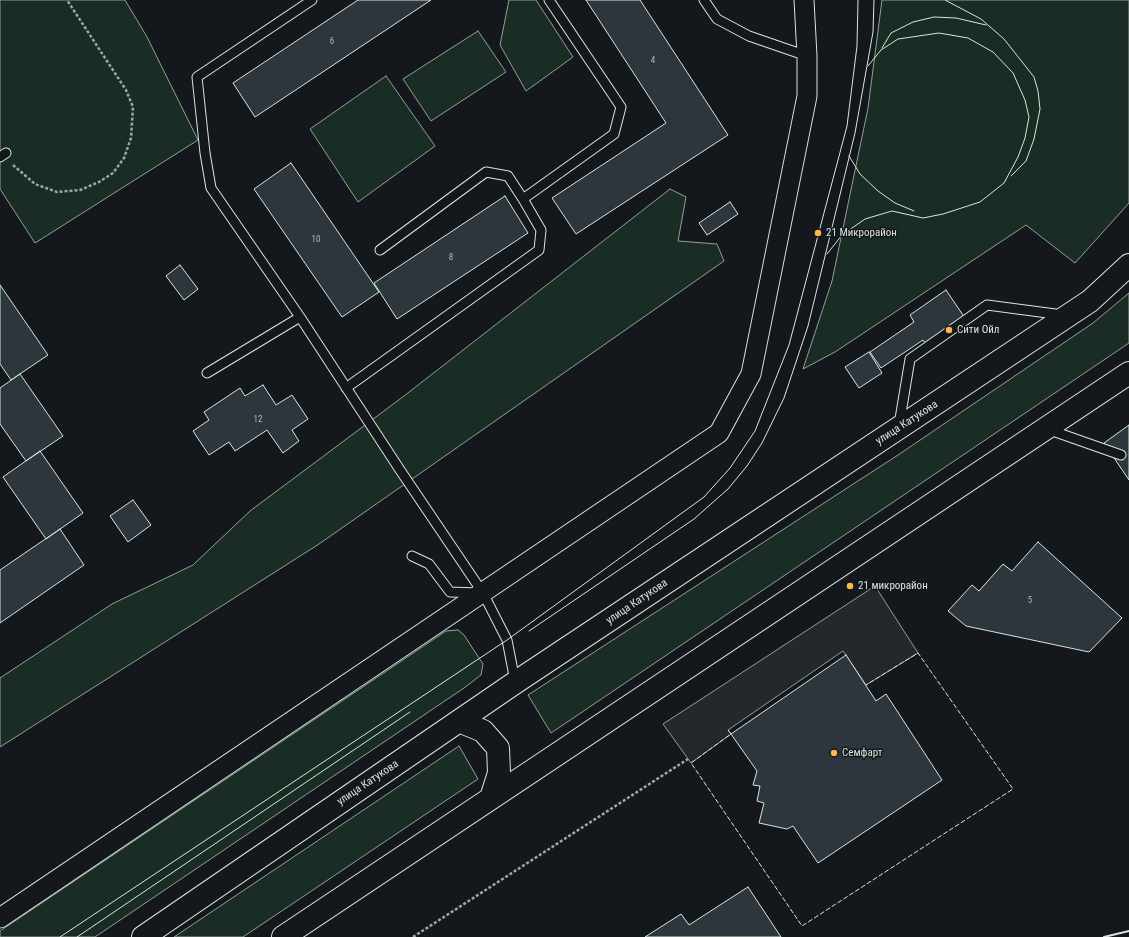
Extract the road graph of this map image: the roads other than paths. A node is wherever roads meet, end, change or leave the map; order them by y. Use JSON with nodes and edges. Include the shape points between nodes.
{"nodes":[{"id":1,"x":312,"y":0,"type":"edge"},
{"id":2,"x":549,"y":0,"type":"edge"},
{"id":3,"x":704,"y":0,"type":"edge"},
{"id":4,"x":804,"y":0,"type":"edge"},
{"id":5,"x":807,"y":56,"type":"junction"},
{"id":6,"x":523,"y":199,"type":"junction"},
{"id":7,"x":380,"y":250,"type":"dead end"},
{"id":8,"x":1129,"y":265,"type":"edge"},
{"id":9,"x":1068,"y":316,"type":"junction"},
{"id":10,"x":300,"y":317,"type":"junction"},
{"id":11,"x":207,"y":373,"type":"dead end"},
{"id":12,"x":1129,"y":373,"type":"edge"},
{"id":13,"x":346,"y":388,"type":"junction"},
{"id":14,"x":1046,"y":428,"type":"junction"},
{"id":15,"x":898,"y":429,"type":"junction"},
{"id":16,"x":1121,"y":455,"type":"dead end"},
{"id":17,"x":412,"y":556,"type":"dead end"},
{"id":18,"x":483,"y":593,"type":"junction"},
{"id":19,"x":516,"y":682,"type":"junction"},
{"id":20,"x":459,"y":721,"type":"junction"},
{"id":21,"x":491,"y":798,"type":"junction"},
{"id":22,"x":0,"y":918,"type":"edge"},
{"id":23,"x":302,"y":930,"type":"edge"},
{"id":24,"x":143,"y":937,"type":"edge"},
{"id":25,"x":283,"y":937,"type":"edge"}],
"edges":[{"from":1,"to":10,"type":"lane","via":[[197,77],[211,188]]},
{"from":2,"to":6,"type":"lane","via":[[621,107],[614,134]]},
{"from":3,"to":5,"type":"lane","via":[[717,19],[749,36]]},
{"from":4,"to":5,"type":"street"},
{"from":5,"to":18,"type":"street","via":[[807,96],[751,374],[719,433]]},
{"from":6,"to":7,"type":"lane","via":[[508,176],[486,172]]},
{"from":6,"to":13,"type":"lane","via":[[542,230],[539,250]]},
{"from":8,"to":9,"type":"main road","name":"улица Катукова","via":[[1090,302]]},
{"from":9,"to":15,"type":"main road","name":"улица Катукова"},
{"from":9,"to":15,"type":"lane","via":[[987,305],[910,360]]},
{"from":10,"to":11,"type":"lane"},
{"from":10,"to":13,"type":"lane"},
{"from":12,"to":14,"type":"main road"},
{"from":13,"to":18,"type":"lane"},
{"from":14,"to":16,"type":"lane"},
{"from":14,"to":21,"type":"main road"},
{"from":15,"to":19,"type":"main road","name":"улица Катукова"},
{"from":17,"to":18,"type":"lane","via":[[429,564],[450,592]]},
{"from":18,"to":19,"type":"lane","via":[[507,640]]},
{"from":18,"to":22,"type":"street"},
{"from":19,"to":20,"type":"main road","name":"улица Катукова"},
{"from":20,"to":21,"type":"main road","via":[[483,731],[498,748],[499,773]]},
{"from":20,"to":24,"type":"main road","name":"улица Катукова"},
{"from":21,"to":23,"type":"main road"},
{"from":23,"to":25,"type":"main road"}]}
